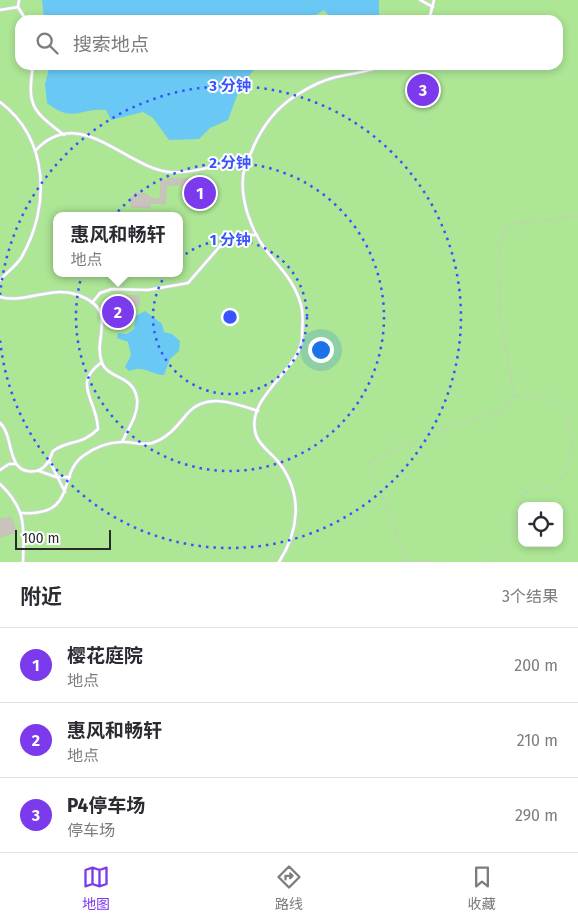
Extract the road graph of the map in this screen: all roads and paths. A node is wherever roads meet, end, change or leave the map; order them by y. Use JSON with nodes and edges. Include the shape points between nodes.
{"nodes":[{"id":1,"x":19,"y":0,"type":"edge"},
{"id":2,"x":420,"y":0,"type":"edge"},
{"id":3,"x":434,"y":0,"type":"edge"},
{"id":4,"x":18,"y":7,"type":"junction"},
{"id":5,"x":433,"y":7,"type":"junction"},
{"id":6,"x":0,"y":10,"type":"edge"},
{"id":7,"x":23,"y":15,"type":"edge"},
{"id":8,"x":431,"y":15,"type":"edge"},
{"id":9,"x":33,"y":70,"type":"edge"},
{"id":10,"x":368,"y":70,"type":"edge"},
{"id":11,"x":0,"y":102,"type":"edge"},
{"id":12,"x":64,"y":135,"type":"junction"},
{"id":13,"x":36,"y":150,"type":"junction"},
{"id":14,"x":245,"y":166,"type":"junction"},
{"id":15,"x":578,"y":216,"type":"edge"},
{"id":16,"x":257,"y":235,"type":"junction"},
{"id":17,"x":0,"y":280,"type":"edge"},
{"id":18,"x":0,"y":297,"type":"edge"},
{"id":19,"x":92,"y":303,"type":"junction"},
{"id":20,"x":102,"y":362,"type":"junction"},
{"id":21,"x":514,"y":395,"type":"junction"},
{"id":22,"x":258,"y":411,"type":"junction"},
{"id":23,"x":0,"y":423,"type":"edge"},
{"id":24,"x":122,"y":442,"type":"junction"},
{"id":25,"x":50,"y":460,"type":"junction"},
{"id":26,"x":16,"y":464,"type":"junction"},
{"id":27,"x":0,"y":470,"type":"edge"},
{"id":28,"x":39,"y":471,"type":"junction"},
{"id":29,"x":56,"y":477,"type":"junction"},
{"id":30,"x":70,"y":478,"type":"junction"},
{"id":31,"x":0,"y":484,"type":"edge"},
{"id":32,"x":65,"y":492,"type":"junction"},
{"id":33,"x":22,"y":513,"type":"junction"},
{"id":34,"x":23,"y":562,"type":"edge"},
{"id":35,"x":278,"y":562,"type":"edge"},
{"id":36,"x":433,"y":562,"type":"edge"},
{"id":37,"x":494,"y":562,"type":"edge"}],
"edges":[{"from":1,"to":4,"type":"lane"},
{"from":2,"to":5,"type":"lane"},
{"from":3,"to":5,"type":"lane"},
{"from":4,"to":6,"type":"lane"},
{"from":4,"to":7,"type":"lane"},
{"from":5,"to":8,"type":"lane"},
{"from":9,"to":12,"type":"lane","via":[[31,98],[34,110]]},
{"from":10,"to":14,"type":"lane","via":[[335,77],[294,96],[266,123]]},
{"from":11,"to":13,"type":"lane","via":[[12,111]]},
{"from":12,"to":13,"type":"lane","via":[[44,142]]},
{"from":12,"to":14,"type":"lane","via":[[89,135],[168,172],[201,170],[224,164]]},
{"from":13,"to":17,"type":"lane","via":[[42,189],[39,210],[20,259]]},
{"from":14,"to":16,"type":"lane","via":[[245,200]]},
{"from":15,"to":21,"type":"path","via":[[505,225],[498,263],[500,316]]},
{"from":16,"to":19,"type":"lane","via":[[245,235],[221,245],[188,283],[148,290],[112,289],[100,293]]},
{"from":16,"to":22,"type":"lane","via":[[286,272],[302,306],[302,341]]},
{"from":18,"to":19,"type":"lane","via":[[20,300],[64,292],[79,295]]},
{"from":19,"to":20,"type":"lane","via":[[100,309],[102,319],[99,353]]},
{"from":20,"to":24,"type":"lane","via":[[134,388],[138,401]]},
{"from":20,"to":25,"type":"lane","via":[[90,371],[86,382],[98,429],[89,438],[59,446]]},
{"from":21,"to":36,"type":"path","via":[[506,408],[428,434],[369,462],[407,561]]},
{"from":21,"to":37,"type":"path","via":[[538,397],[558,406],[572,434],[568,469],[554,486],[523,493],[511,540]]},
{"from":22,"to":24,"type":"lane","via":[[227,401],[205,402],[188,413],[161,440],[136,444]]},
{"from":22,"to":35,"type":"lane","via":[[256,434],[265,449],[281,464],[297,503],[296,524],[288,548]]},
{"from":23,"to":26,"type":"lane","via":[[7,430]]},
{"from":24,"to":30,"type":"lane","via":[[99,446],[81,458]]},
{"from":25,"to":28,"type":"lane"},
{"from":25,"to":29,"type":"lane"},
{"from":26,"to":27,"type":"lane"},
{"from":26,"to":28,"type":"lane","via":[[29,471]]},
{"from":28,"to":29,"type":"lane"},
{"from":29,"to":30,"type":"lane"},
{"from":29,"to":32,"type":"lane"},
{"from":30,"to":32,"type":"lane"},
{"from":31,"to":33,"type":"lane","via":[[14,497]]},
{"from":32,"to":33,"type":"lane","via":[[53,507],[34,514]]},
{"from":33,"to":34,"type":"lane","via":[[25,534]]}]}
